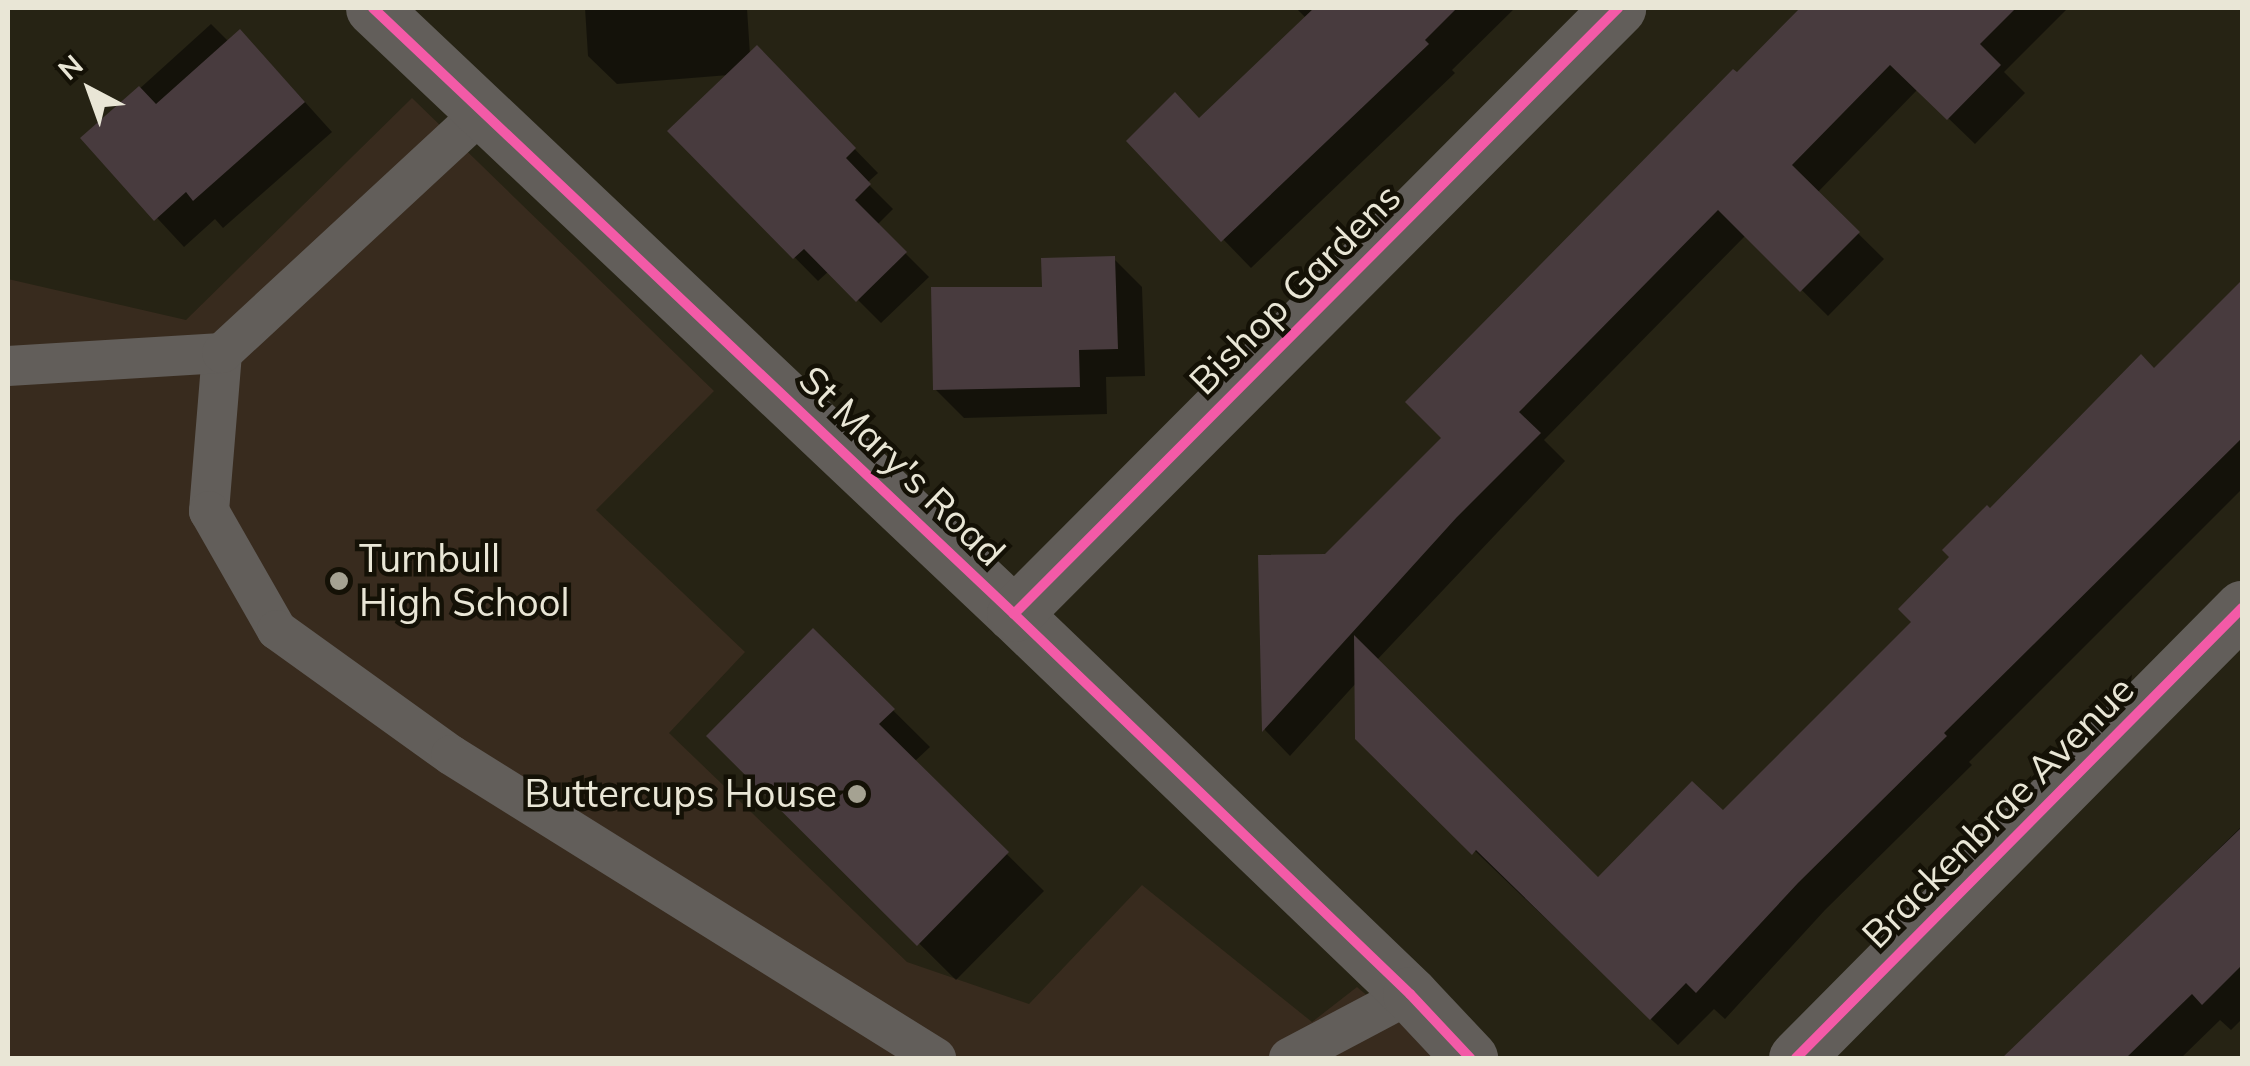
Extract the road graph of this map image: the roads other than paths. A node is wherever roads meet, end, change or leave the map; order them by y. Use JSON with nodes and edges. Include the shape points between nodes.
{"nodes":[{"id":1,"x":372,"y":8,"type":"edge"},
{"id":2,"x":1618,"y":8,"type":"edge"},
{"id":3,"x":484,"y":110,"type":"junction"},
{"id":4,"x":222,"y":353,"type":"junction"},
{"id":5,"x":8,"y":366,"type":"edge"},
{"id":6,"x":2242,"y":608,"type":"edge"},
{"id":7,"x":1014,"y":614,"type":"junction"},
{"id":8,"x":1410,"y":994,"type":"junction"},
{"id":9,"x":936,"y":1058,"type":"edge"},
{"id":10,"x":1290,"y":1058,"type":"edge"},
{"id":11,"x":1470,"y":1058,"type":"edge"},
{"id":12,"x":1796,"y":1058,"type":"edge"}],
"edges":[{"from":1,"to":3,"type":"street","name":"St Mary's Road"},
{"from":2,"to":7,"type":"street","name":"Bishop Gardens"},
{"from":3,"to":4,"type":"lane"},
{"from":3,"to":7,"type":"street","name":"St Mary's Road"},
{"from":4,"to":5,"type":"lane"},
{"from":4,"to":9,"type":"lane","via":[[209,511],[277,630],[452,755]]},
{"from":6,"to":12,"type":"street","name":"Brackenbrae Avenue"},
{"from":7,"to":8,"type":"street","name":"St Mary's Road"},
{"from":8,"to":10,"type":"lane"},
{"from":8,"to":11,"type":"street","name":"St Mary's Road"}]}
